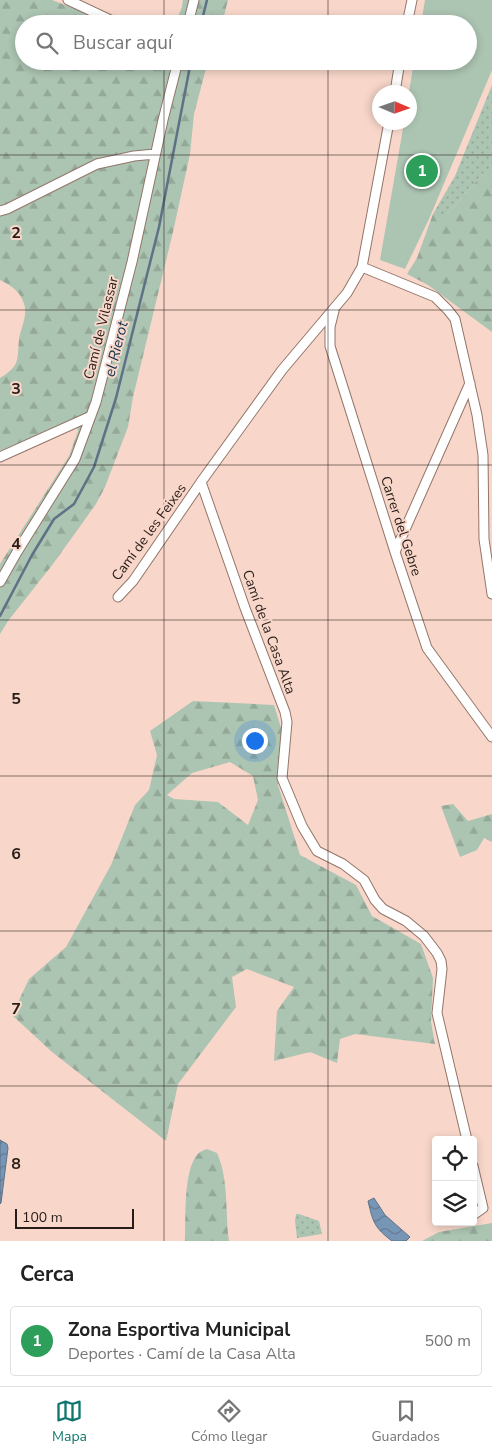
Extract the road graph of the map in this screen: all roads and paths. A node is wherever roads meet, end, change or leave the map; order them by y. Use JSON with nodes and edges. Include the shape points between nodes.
{"nodes":[{"id":1,"x":68,"y":0,"type":"edge"},
{"id":2,"x":194,"y":0,"type":"edge"},
{"id":3,"x":412,"y":0,"type":"edge"},
{"id":4,"x":100,"y":15,"type":"edge"},
{"id":5,"x":190,"y":15,"type":"edge"},
{"id":6,"x":409,"y":15,"type":"edge"},
{"id":7,"x":176,"y":70,"type":"edge"},
{"id":8,"x":399,"y":70,"type":"edge"},
{"id":9,"x":396,"y":85,"type":"edge"},
{"id":10,"x":388,"y":130,"type":"edge"},
{"id":11,"x":155,"y":154,"type":"junction"},
{"id":12,"x":0,"y":211,"type":"edge"},
{"id":13,"x":362,"y":267,"type":"junction"},
{"id":14,"x":336,"y":306,"type":"junction"},
{"id":15,"x":470,"y":383,"type":"junction"},
{"id":16,"x":91,"y":416,"type":"junction"},
{"id":17,"x":0,"y":457,"type":"edge"},
{"id":18,"x":201,"y":482,"type":"junction"},
{"id":19,"x":394,"y":552,"type":"junction"},
{"id":20,"x":0,"y":582,"type":"edge"},
{"id":21,"x":492,"y":594,"type":"edge"},
{"id":22,"x":118,"y":598,"type":"dead end"},
{"id":23,"x":492,"y":737,"type":"edge"},
{"id":24,"x":466,"y":1136,"type":"edge"},
{"id":25,"x":477,"y":1185,"type":"edge"},
{"id":26,"x":477,"y":1212,"type":"edge"}],
"edges":[{"from":1,"to":4,"type":"street"},
{"from":2,"to":5,"type":"street"},
{"from":3,"to":6,"type":"street"},
{"from":7,"to":11,"type":"street","name":"Camí de Vilassar"},
{"from":8,"to":9,"type":"street"},
{"from":10,"to":13,"type":"street"},
{"from":11,"to":12,"type":"street","via":[[97,164]]},
{"from":11,"to":16,"type":"street","name":"Camí de Vilassar","via":[[132,262]]},
{"from":13,"to":14,"type":"street"},
{"from":13,"to":15,"type":"street","via":[[434,296],[448,310],[455,320]]},
{"from":14,"to":18,"type":"street","via":[[282,370]]},
{"from":14,"to":19,"type":"street","name":"Carrer del Gebre","via":[[330,327],[330,346]]},
{"from":15,"to":19,"type":"street"},
{"from":15,"to":21,"type":"street","via":[[483,455],[484,539]]},
{"from":16,"to":17,"type":"street"},
{"from":16,"to":20,"type":"street","name":"Camí de Vilassar","via":[[75,459]]},
{"from":18,"to":22,"type":"street","name":"Camí de les Feixes"},
{"from":18,"to":24,"type":"street","name":"Camí de la Casa Alta","via":[[285,712],[282,778],[302,826],[316,850],[364,880],[383,909],[406,921],[424,936],[441,962],[437,1013]]},
{"from":19,"to":23,"type":"street","name":"Carrer del Gebre","via":[[427,648]]},
{"from":25,"to":26,"type":"street","via":[[482,1208]]}]}
